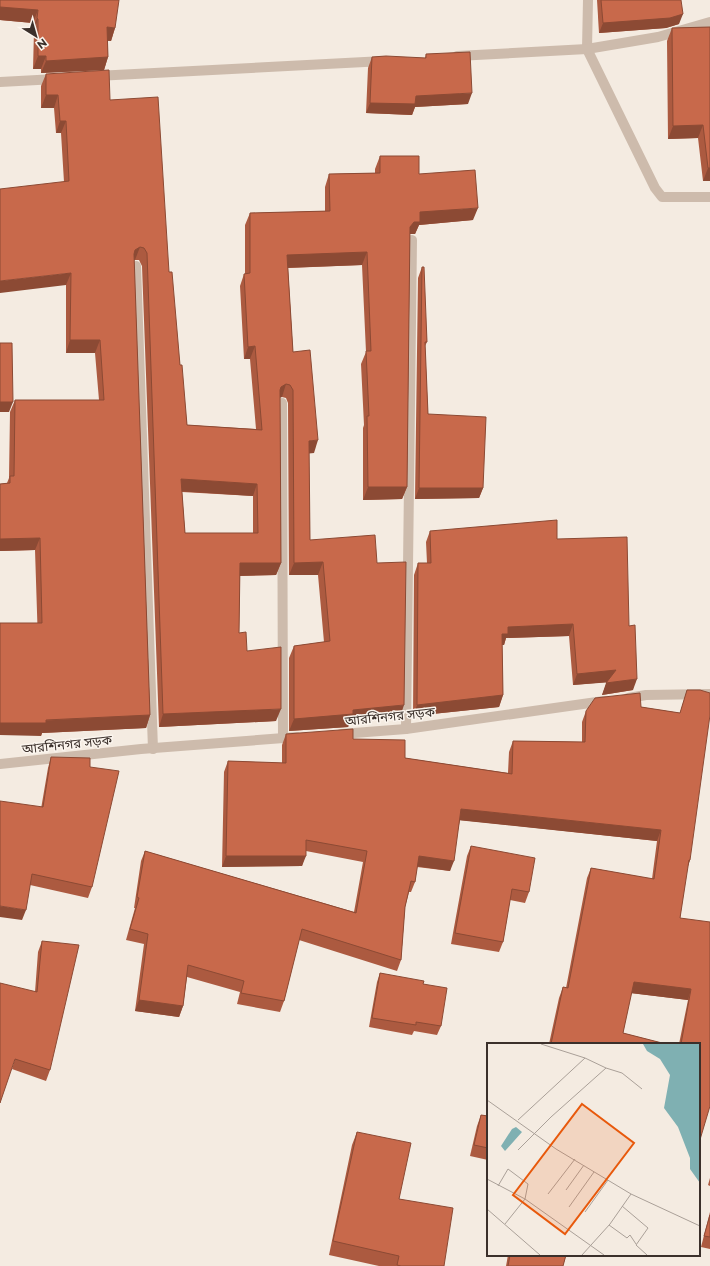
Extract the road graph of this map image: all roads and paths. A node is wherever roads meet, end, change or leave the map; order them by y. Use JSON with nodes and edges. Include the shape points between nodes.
{"nodes":[{"id":1,"x":588,"y":0,"type":"edge"},
{"id":2,"x":710,"y":22,"type":"edge"},
{"id":3,"x":587,"y":49,"type":"junction"},
{"id":4,"x":444,"y":57,"type":"edge"},
{"id":5,"x":397,"y":60,"type":"edge"},
{"id":6,"x":87,"y":77,"type":"edge"},
{"id":7,"x":64,"y":78,"type":"edge"},
{"id":8,"x":0,"y":82,"type":"edge"},
{"id":9,"x":710,"y":197,"type":"edge"},
{"id":10,"x":412,"y":240,"type":"edge"},
{"id":11,"x":136,"y":266,"type":"edge"},
{"id":12,"x":282,"y":403,"type":"edge"},
{"id":13,"x":710,"y":694,"type":"edge"},
{"id":14,"x":406,"y":729,"type":"junction"},
{"id":15,"x":329,"y":735,"type":"edge"},
{"id":16,"x":306,"y":737,"type":"edge"},
{"id":17,"x":283,"y":738,"type":"junction"},
{"id":18,"x":153,"y":748,"type":"junction"},
{"id":19,"x":0,"y":764,"type":"edge"}],
"edges":[{"from":1,"to":3,"type":"street"},
{"from":2,"to":3,"type":"street","via":[[658,37]]},
{"from":3,"to":4,"type":"street"},
{"from":3,"to":9,"type":"street","via":[[655,188],[662,197]]},
{"from":5,"to":6,"type":"street"},
{"from":7,"to":8,"type":"street"},
{"from":10,"to":14,"type":"street"},
{"from":11,"to":18,"type":"street"},
{"from":12,"to":17,"type":"street"},
{"from":13,"to":14,"type":"street","name":"আরশিনগর সড়ক","via":[[646,695]]},
{"from":14,"to":15,"type":"street","name":"আরশিনগর সড়ক"},
{"from":16,"to":17,"type":"street","name":"আরশিনগর সড়ক"},
{"from":17,"to":18,"type":"street","name":"আরশিনগর সড়ক"},
{"from":18,"to":19,"type":"street","name":"আরশিনগর সড়ক"}]}
